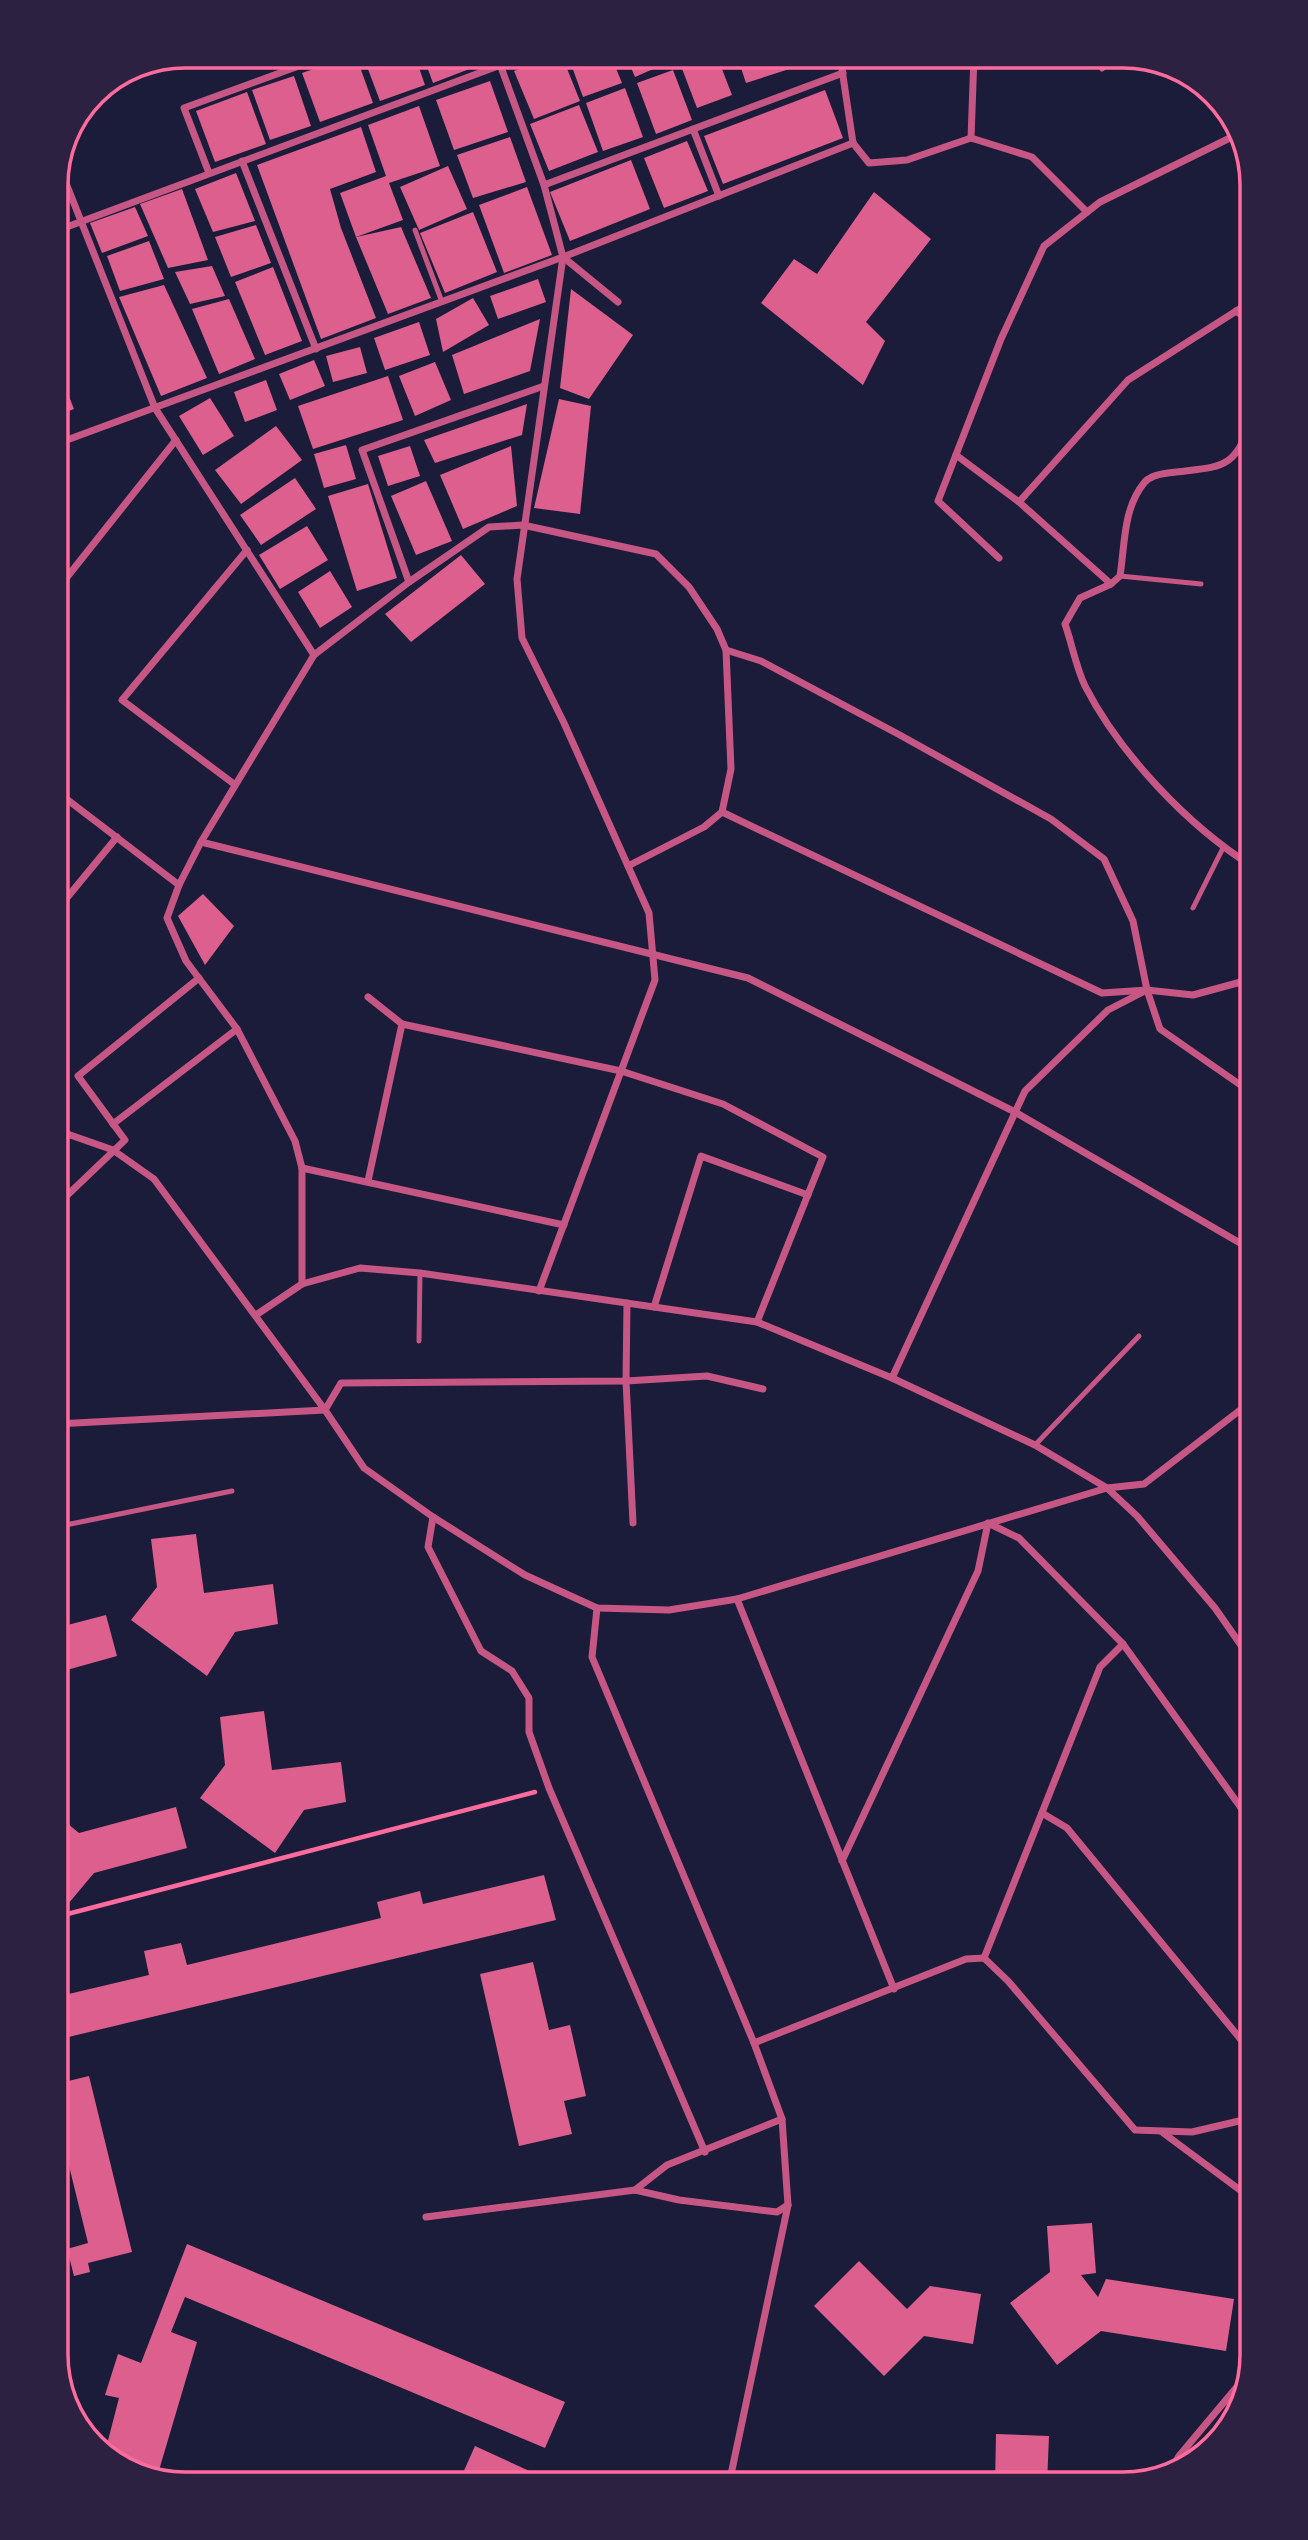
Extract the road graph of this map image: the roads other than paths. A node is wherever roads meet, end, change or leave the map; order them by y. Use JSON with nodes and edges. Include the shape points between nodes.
{"nodes":[{"id":1,"x":293,"y":68,"type":"edge"},
{"id":2,"x":492,"y":68,"type":"edge"},
{"id":3,"x":502,"y":68,"type":"edge"},
{"id":4,"x":842,"y":69,"type":"edge"},
{"id":5,"x":974,"y":69,"type":"edge"},
{"id":6,"x":843,"y":73,"type":"junction"},
{"id":7,"x":693,"y":129,"type":"junction"},
{"id":8,"x":971,"y":138,"type":"junction"},
{"id":9,"x":1230,"y":138,"type":"edge"},
{"id":10,"x":853,"y":143,"type":"junction"},
{"id":11,"x":242,"y":161,"type":"junction"},
{"id":12,"x":209,"y":173,"type":"junction"},
{"id":13,"x":544,"y":186,"type":"junction"},
{"id":14,"x":69,"y":189,"type":"edge"},
{"id":15,"x":719,"y":196,"type":"junction"},
{"id":16,"x":1087,"y":212,"type":"junction"},
{"id":17,"x":81,"y":221,"type":"junction"},
{"id":18,"x":69,"y":226,"type":"edge"},
{"id":19,"x":415,"y":230,"type":"dead end"},
{"id":20,"x":563,"y":257,"type":"junction"},
{"id":21,"x":442,"y":302,"type":"junction"},
{"id":22,"x":618,"y":302,"type":"dead end"},
{"id":23,"x":1240,"y":308,"type":"edge"},
{"id":24,"x":1236,"y":311,"type":"junction"},
{"id":25,"x":1240,"y":314,"type":"edge"},
{"id":26,"x":316,"y":349,"type":"junction"},
{"id":27,"x":544,"y":386,"type":"junction"},
{"id":28,"x":155,"y":408,"type":"junction"},
{"id":29,"x":69,"y":439,"type":"edge"},
{"id":30,"x":176,"y":440,"type":"junction"},
{"id":31,"x":1240,"y":449,"type":"edge"},
{"id":32,"x":956,"y":455,"type":"junction"},
{"id":33,"x":1018,"y":502,"type":"junction"},
{"id":34,"x":523,"y":525,"type":"junction"},
{"id":35,"x":247,"y":550,"type":"junction"},
{"id":36,"x":999,"y":558,"type":"dead end"},
{"id":37,"x":69,"y":576,"type":"edge"},
{"id":38,"x":1120,"y":576,"type":"junction"},
{"id":39,"x":410,"y":582,"type":"junction"},
{"id":40,"x":1111,"y":584,"type":"junction"},
{"id":41,"x":1201,"y":584,"type":"dead end"},
{"id":42,"x":726,"y":650,"type":"junction"},
{"id":43,"x":314,"y":655,"type":"junction"},
{"id":44,"x":234,"y":784,"type":"junction"},
{"id":45,"x":69,"y":801,"type":"edge"},
{"id":46,"x":722,"y":812,"type":"junction"},
{"id":47,"x":117,"y":837,"type":"junction"},
{"id":48,"x":201,"y":842,"type":"junction"},
{"id":49,"x":1223,"y":848,"type":"junction"},
{"id":50,"x":1240,"y":859,"type":"edge"},
{"id":51,"x":628,"y":866,"type":"junction"},
{"id":52,"x":179,"y":886,"type":"junction"},
{"id":53,"x":69,"y":896,"type":"edge"},
{"id":54,"x":1193,"y":908,"type":"dead end"},
{"id":55,"x":655,"y":952,"type":"junction"},
{"id":56,"x":199,"y":978,"type":"junction"},
{"id":57,"x":1240,"y":982,"type":"edge"},
{"id":58,"x":1147,"y":990,"type":"junction"},
{"id":59,"x":368,"y":997,"type":"dead end"},
{"id":60,"x":402,"y":1024,"type":"junction"},
{"id":61,"x":237,"y":1030,"type":"junction"},
{"id":62,"x":621,"y":1071,"type":"junction"},
{"id":63,"x":1240,"y":1085,"type":"edge"},
{"id":64,"x":1015,"y":1112,"type":"junction"},
{"id":65,"x":113,"y":1124,"type":"junction"},
{"id":66,"x":69,"y":1134,"type":"edge"},
{"id":67,"x":113,"y":1150,"type":"junction"},
{"id":68,"x":302,"y":1168,"type":"junction"},
{"id":69,"x":368,"y":1181,"type":"junction"},
{"id":70,"x":69,"y":1194,"type":"edge"},
{"id":71,"x":808,"y":1195,"type":"junction"},
{"id":72,"x":564,"y":1225,"type":"junction"},
{"id":73,"x":1240,"y":1243,"type":"edge"},
{"id":74,"x":420,"y":1273,"type":"junction"},
{"id":75,"x":302,"y":1284,"type":"junction"},
{"id":76,"x":539,"y":1291,"type":"junction"},
{"id":77,"x":627,"y":1303,"type":"junction"},
{"id":78,"x":654,"y":1307,"type":"junction"},
{"id":79,"x":256,"y":1315,"type":"junction"},
{"id":80,"x":757,"y":1322,"type":"junction"},
{"id":81,"x":1139,"y":1336,"type":"dead end"},
{"id":82,"x":419,"y":1341,"type":"dead end"},
{"id":83,"x":892,"y":1378,"type":"junction"},
{"id":84,"x":626,"y":1381,"type":"junction"},
{"id":85,"x":763,"y":1389,"type":"dead end"},
{"id":86,"x":326,"y":1410,"type":"junction"},
{"id":87,"x":1240,"y":1410,"type":"edge"},
{"id":88,"x":68,"y":1423,"type":"edge"},
{"id":89,"x":1035,"y":1445,"type":"junction"},
{"id":90,"x":1107,"y":1488,"type":"junction"},
{"id":91,"x":232,"y":1491,"type":"dead end"},
{"id":92,"x":433,"y":1517,"type":"junction"},
{"id":93,"x":633,"y":1523,"type":"dead end"},
{"id":94,"x":988,"y":1523,"type":"junction"},
{"id":95,"x":68,"y":1524,"type":"edge"},
{"id":96,"x":737,"y":1599,"type":"junction"},
{"id":97,"x":597,"y":1608,"type":"junction"},
{"id":98,"x":1123,"y":1644,"type":"junction"},
{"id":99,"x":1240,"y":1644,"type":"edge"},
{"id":100,"x":1240,"y":1806,"type":"edge"},
{"id":101,"x":1042,"y":1813,"type":"junction"},
{"id":102,"x":842,"y":1861,"type":"junction"},
{"id":103,"x":984,"y":1958,"type":"junction"},
{"id":104,"x":894,"y":1989,"type":"junction"},
{"id":105,"x":1240,"y":2038,"type":"edge"},
{"id":106,"x":754,"y":2043,"type":"junction"},
{"id":107,"x":782,"y":2119,"type":"junction"},
{"id":108,"x":1240,"y":2121,"type":"edge"},
{"id":109,"x":1161,"y":2131,"type":"junction"},
{"id":110,"x":705,"y":2152,"type":"junction"},
{"id":111,"x":635,"y":2190,"type":"junction"},
{"id":112,"x":1240,"y":2190,"type":"edge"},
{"id":113,"x":788,"y":2205,"type":"junction"},
{"id":114,"x":426,"y":2217,"type":"dead end"},
{"id":115,"x":1234,"y":2390,"type":"edge"},
{"id":116,"x":1178,"y":2457,"type":"edge"},
{"id":117,"x":732,"y":2472,"type":"edge"}],
"edges":[{"from":1,"to":12,"type":"street","via":[[184,108]]},
{"from":2,"to":11,"type":"street"},
{"from":3,"to":13,"type":"street"},
{"from":4,"to":6,"type":"street"},
{"from":5,"to":8,"type":"street"},
{"from":6,"to":7,"type":"street"},
{"from":6,"to":10,"type":"street"},
{"from":7,"to":13,"type":"street"},
{"from":7,"to":15,"type":"street"},
{"from":8,"to":10,"type":"street","via":[[907,160],[869,163]]},
{"from":8,"to":16,"type":"street","via":[[1032,157]]},
{"from":9,"to":16,"type":"street"},
{"from":10,"to":15,"type":"street"},
{"from":11,"to":12,"type":"street"},
{"from":11,"to":26,"type":"street"},
{"from":12,"to":17,"type":"street"},
{"from":13,"to":20,"type":"street"},
{"from":14,"to":17,"type":"street"},
{"from":15,"to":20,"type":"street"},
{"from":16,"to":32,"type":"street","via":[[1044,246],[1001,339]]},
{"from":17,"to":18,"type":"street"},
{"from":17,"to":28,"type":"street"},
{"from":19,"to":21,"type":"lane"},
{"from":20,"to":21,"type":"street"},
{"from":20,"to":22,"type":"street"},
{"from":20,"to":27,"type":"street"},
{"from":21,"to":26,"type":"street"},
{"from":23,"to":24,"type":"street"},
{"from":24,"to":25,"type":"street"},
{"from":24,"to":33,"type":"street","via":[[1128,380]]},
{"from":26,"to":28,"type":"street"},
{"from":27,"to":34,"type":"street"},
{"from":27,"to":39,"type":"street","via":[[362,450]]},
{"from":28,"to":29,"type":"street"},
{"from":28,"to":30,"type":"street"},
{"from":30,"to":35,"type":"street"},
{"from":30,"to":37,"type":"street"},
{"from":31,"to":38,"type":"street","via":[[1232,460],[1219,466],[1159,474],[1145,482],[1126,518]]},
{"from":32,"to":33,"type":"street"},
{"from":32,"to":36,"type":"street","via":[[938,500]]},
{"from":33,"to":40,"type":"street"},
{"from":34,"to":39,"type":"street","via":[[489,527]]},
{"from":34,"to":42,"type":"street","via":[[656,554],[689,587]]},
{"from":34,"to":51,"type":"street","via":[[517,579],[522,638]]},
{"from":35,"to":43,"type":"street"},
{"from":35,"to":44,"type":"street","via":[[122,700]]},
{"from":38,"to":40,"type":"street"},
{"from":38,"to":41,"type":"lane"},
{"from":39,"to":43,"type":"street"},
{"from":40,"to":49,"type":"street","via":[[1080,598],[1065,624],[1084,684],[1131,757]]},
{"from":42,"to":46,"type":"street","via":[[731,769]]},
{"from":42,"to":58,"type":"street","via":[[761,661],[898,734],[1051,819],[1104,859],[1133,921]]},
{"from":43,"to":44,"type":"street"},
{"from":44,"to":48,"type":"street"},
{"from":45,"to":47,"type":"street"},
{"from":46,"to":51,"type":"street","via":[[704,827]]},
{"from":46,"to":58,"type":"street","via":[[1102,993]]},
{"from":47,"to":52,"type":"street"},
{"from":47,"to":53,"type":"street"},
{"from":48,"to":52,"type":"street"},
{"from":48,"to":55,"type":"street"},
{"from":49,"to":50,"type":"street"},
{"from":49,"to":54,"type":"lane"},
{"from":51,"to":55,"type":"street","via":[[649,913]]},
{"from":52,"to":56,"type":"street","via":[[167,918]]},
{"from":55,"to":62,"type":"street","via":[[655,980]]},
{"from":55,"to":64,"type":"street","via":[[748,978]]},
{"from":56,"to":61,"type":"street"},
{"from":56,"to":65,"type":"street","via":[[78,1076]]},
{"from":57,"to":58,"type":"street","via":[[1193,995]]},
{"from":58,"to":63,"type":"street","via":[[1160,1029]]},
{"from":58,"to":64,"type":"street","via":[[1108,1010],[1025,1091]]},
{"from":59,"to":60,"type":"street"},
{"from":60,"to":62,"type":"street"},
{"from":60,"to":69,"type":"street"},
{"from":61,"to":65,"type":"street"},
{"from":61,"to":68,"type":"street","via":[[295,1141]]},
{"from":62,"to":71,"type":"street","via":[[723,1104],[823,1157]]},
{"from":62,"to":72,"type":"street"},
{"from":64,"to":73,"type":"street"},
{"from":64,"to":83,"type":"street"},
{"from":65,"to":67,"type":"street","via":[[125,1140]]},
{"from":66,"to":67,"type":"street"},
{"from":67,"to":70,"type":"street"},
{"from":67,"to":79,"type":"street","via":[[154,1179]]},
{"from":68,"to":69,"type":"street"},
{"from":68,"to":75,"type":"street"},
{"from":69,"to":72,"type":"street"},
{"from":71,"to":78,"type":"street","via":[[701,1156]]},
{"from":71,"to":80,"type":"street"},
{"from":72,"to":76,"type":"street"},
{"from":74,"to":75,"type":"street","via":[[360,1268]]},
{"from":74,"to":76,"type":"street"},
{"from":74,"to":82,"type":"lane"},
{"from":75,"to":79,"type":"street"},
{"from":76,"to":77,"type":"street"},
{"from":77,"to":78,"type":"street"},
{"from":77,"to":84,"type":"street"},
{"from":78,"to":80,"type":"street"},
{"from":79,"to":86,"type":"street"},
{"from":80,"to":83,"type":"street"},
{"from":81,"to":89,"type":"lane"},
{"from":83,"to":89,"type":"street"},
{"from":84,"to":85,"type":"street","via":[[707,1376]]},
{"from":84,"to":86,"type":"street","via":[[341,1383]]},
{"from":84,"to":93,"type":"street"},
{"from":86,"to":88,"type":"street"},
{"from":86,"to":92,"type":"street","via":[[364,1468]]},
{"from":87,"to":90,"type":"street","via":[[1144,1484]]},
{"from":89,"to":90,"type":"street"},
{"from":90,"to":94,"type":"street"},
{"from":90,"to":99,"type":"street","via":[[1137,1516]]},
{"from":91,"to":95,"type":"lane"},
{"from":92,"to":97,"type":"street","via":[[525,1575]]},
{"from":92,"to":110,"type":"street","via":[[428,1547],[481,1651],[512,1671],[529,1698],[528,1732]]},
{"from":94,"to":96,"type":"street"},
{"from":94,"to":98,"type":"street","via":[[1019,1538]]},
{"from":94,"to":102,"type":"street","via":[[978,1571]]},
{"from":96,"to":97,"type":"street","via":[[669,1610]]},
{"from":96,"to":102,"type":"street"},
{"from":97,"to":106,"type":"street","via":[[592,1657]]},
{"from":98,"to":100,"type":"street"},
{"from":98,"to":101,"type":"street","via":[[1100,1667]]},
{"from":101,"to":103,"type":"street"},
{"from":101,"to":105,"type":"street","via":[[1067,1828]]},
{"from":102,"to":104,"type":"street"},
{"from":103,"to":104,"type":"street","via":[[966,1959]]},
{"from":103,"to":109,"type":"street","via":[[1135,2130]]},
{"from":104,"to":106,"type":"street"},
{"from":106,"to":107,"type":"street"},
{"from":107,"to":110,"type":"street"},
{"from":107,"to":113,"type":"street"},
{"from":108,"to":109,"type":"street","via":[[1192,2132]]},
{"from":109,"to":112,"type":"street"},
{"from":110,"to":111,"type":"street","via":[[667,2165]]},
{"from":111,"to":113,"type":"street","via":[[777,2212]]},
{"from":111,"to":114,"type":"street"},
{"from":113,"to":117,"type":"street"},
{"from":115,"to":116,"type":"street"}]}
